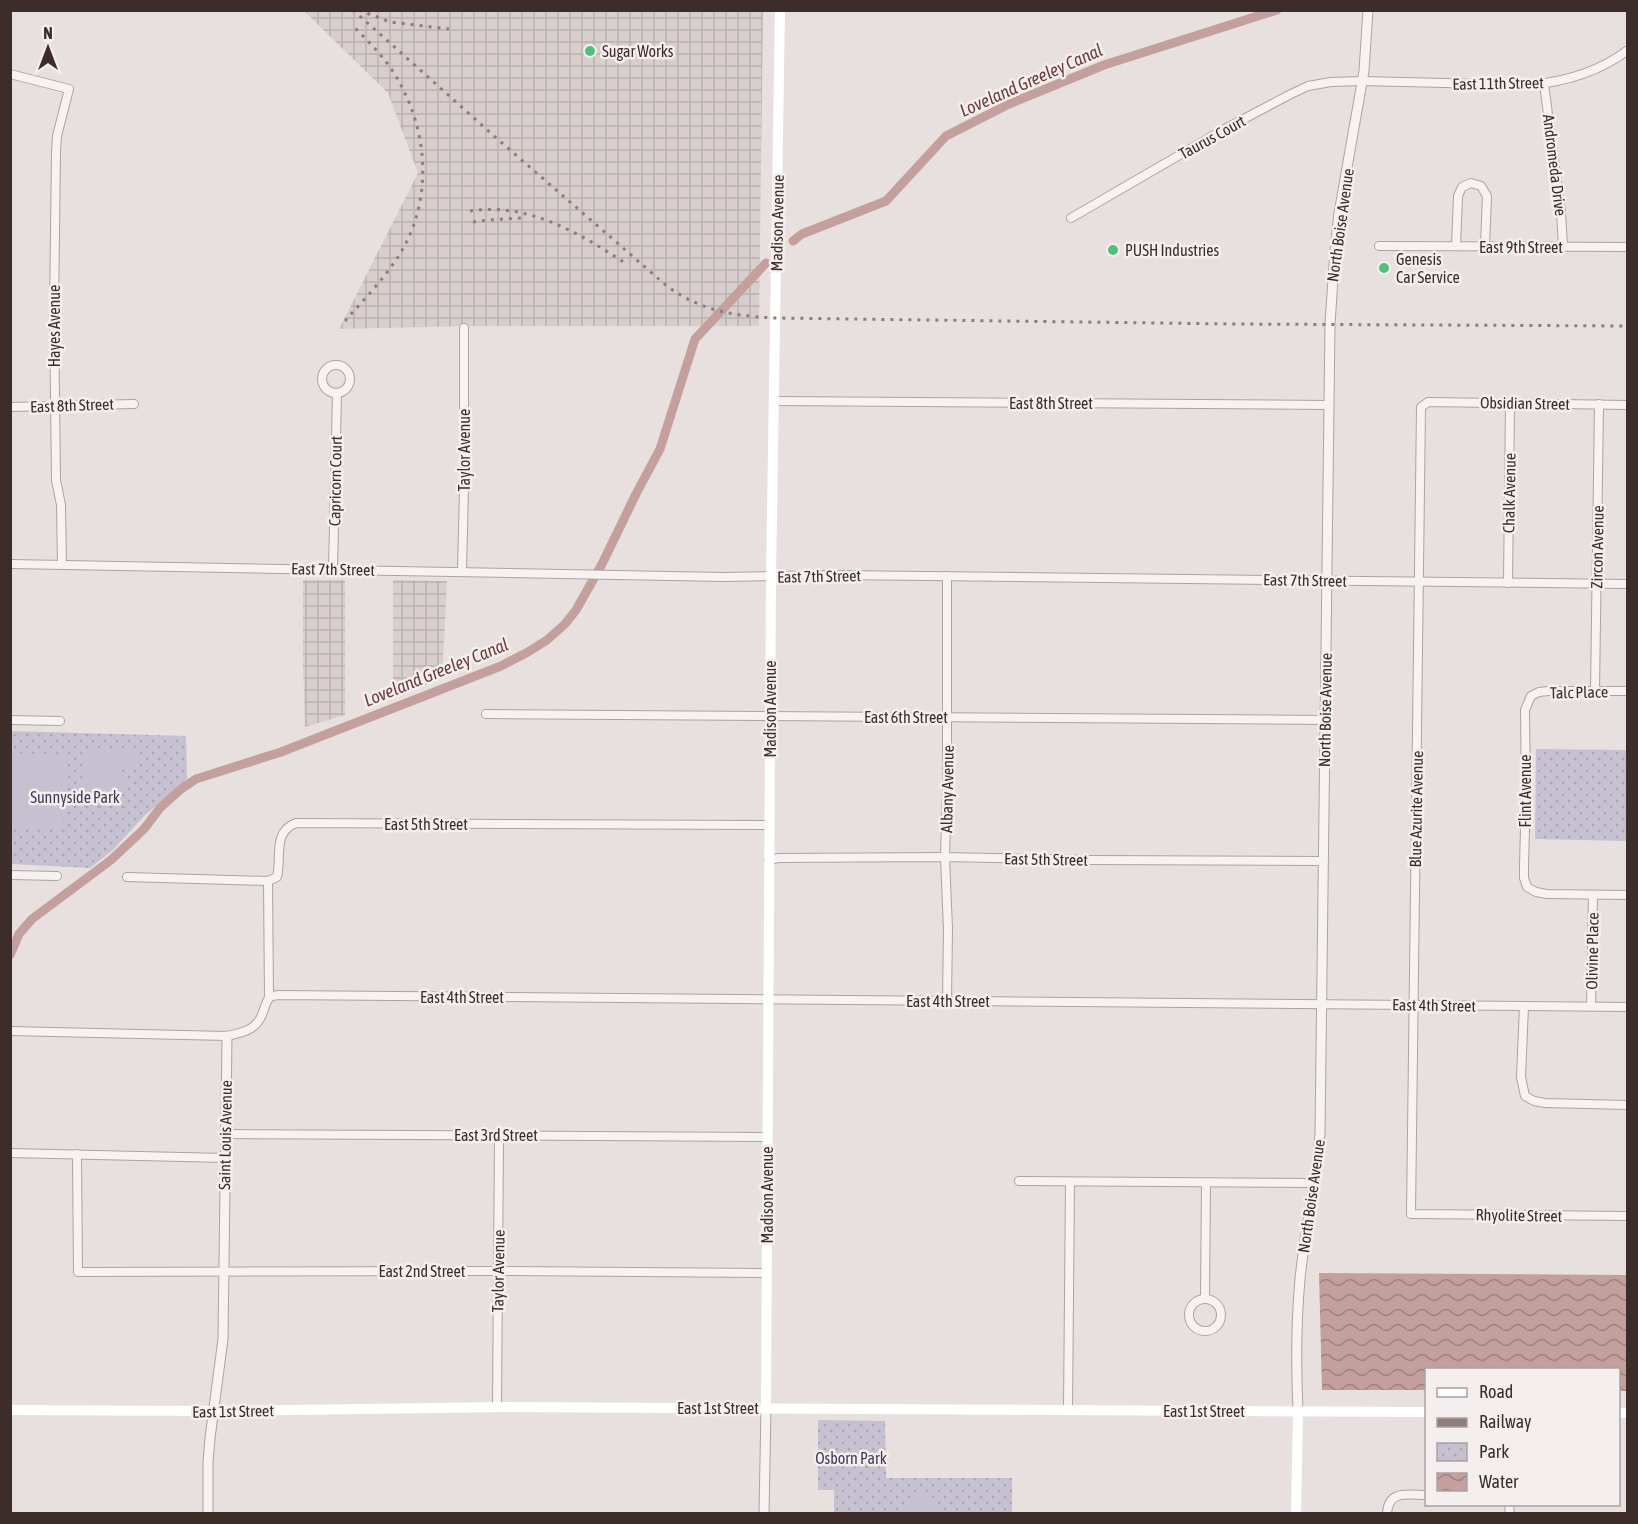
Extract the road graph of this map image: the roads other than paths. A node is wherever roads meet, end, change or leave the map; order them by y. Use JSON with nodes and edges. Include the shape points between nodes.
{"nodes":[{"id":1,"x":780,"y":10,"type":"edge"},
{"id":2,"x":1368,"y":10,"type":"edge"},
{"id":3,"x":1628,"y":50,"type":"edge"},
{"id":4,"x":10,"y":74,"type":"edge"},
{"id":5,"x":1362,"y":81,"type":"junction"},
{"id":6,"x":1544,"y":84,"type":"junction"},
{"id":7,"x":1071,"y":218,"type":"dead end"},
{"id":8,"x":1379,"y":246,"type":"dead end"},
{"id":9,"x":1456,"y":246,"type":"junction"},
{"id":10,"x":1485,"y":246,"type":"junction"},
{"id":11,"x":1563,"y":247,"type":"junction"},
{"id":12,"x":1628,"y":247,"type":"edge"},
{"id":13,"x":464,"y":328,"type":"dead end"},
{"id":14,"x":337,"y":393,"type":"dead end"},
{"id":15,"x":774,"y":401,"type":"junction"},
{"id":16,"x":1510,"y":403,"type":"junction"},
{"id":17,"x":134,"y":404,"type":"dead end"},
{"id":18,"x":1599,"y":404,"type":"junction"},
{"id":19,"x":1329,"y":405,"type":"junction"},
{"id":20,"x":1423,"y":405,"type":"joint"},
{"id":21,"x":1628,"y":405,"type":"edge"},
{"id":22,"x":55,"y":406,"type":"junction"},
{"id":23,"x":10,"y":407,"type":"edge"},
{"id":24,"x":10,"y":564,"type":"edge"},
{"id":25,"x":62,"y":565,"type":"junction"},
{"id":26,"x":333,"y":569,"type":"junction"},
{"id":27,"x":462,"y":572,"type":"junction"},
{"id":28,"x":771,"y":576,"type":"junction"},
{"id":29,"x":947,"y":576,"type":"junction"},
{"id":30,"x":1327,"y":580,"type":"junction"},
{"id":31,"x":1419,"y":582,"type":"junction"},
{"id":32,"x":1508,"y":583,"type":"junction"},
{"id":33,"x":1596,"y":584,"type":"junction"},
{"id":34,"x":1628,"y":584,"type":"edge"},
{"id":35,"x":1595,"y":691,"type":"junction"},
{"id":36,"x":1628,"y":692,"type":"edge"},
{"id":37,"x":1530,"y":696,"type":"joint"},
{"id":38,"x":486,"y":714,"type":"dead end"},
{"id":39,"x":770,"y":716,"type":"junction"},
{"id":40,"x":947,"y":718,"type":"junction"},
{"id":41,"x":10,"y":720,"type":"edge"},
{"id":42,"x":1325,"y":720,"type":"junction"},
{"id":43,"x":60,"y":721,"type":"dead end"},
{"id":44,"x":769,"y":825,"type":"junction"},
{"id":45,"x":945,"y":857,"type":"junction"},
{"id":46,"x":769,"y":860,"type":"junction"},
{"id":47,"x":1323,"y":861,"type":"junction"},
{"id":48,"x":10,"y":875,"type":"edge"},
{"id":49,"x":57,"y":876,"type":"dead end"},
{"id":50,"x":127,"y":877,"type":"dead end"},
{"id":51,"x":268,"y":881,"type":"junction"},
{"id":52,"x":1593,"y":895,"type":"junction"},
{"id":53,"x":1628,"y":895,"type":"edge"},
{"id":54,"x":269,"y":998,"type":"junction"},
{"id":55,"x":768,"y":999,"type":"junction"},
{"id":56,"x":947,"y":1001,"type":"junction"},
{"id":57,"x":1322,"y":1004,"type":"junction"},
{"id":58,"x":1413,"y":1004,"type":"junction"},
{"id":59,"x":1524,"y":1006,"type":"junction"},
{"id":60,"x":1591,"y":1006,"type":"junction"},
{"id":61,"x":1628,"y":1007,"type":"edge"},
{"id":62,"x":10,"y":1031,"type":"edge"},
{"id":63,"x":226,"y":1036,"type":"junction"},
{"id":64,"x":1628,"y":1105,"type":"edge"},
{"id":65,"x":225,"y":1134,"type":"junction"},
{"id":66,"x":500,"y":1136,"type":"junction"},
{"id":67,"x":767,"y":1137,"type":"junction"},
{"id":68,"x":10,"y":1153,"type":"edge"},
{"id":69,"x":77,"y":1154,"type":"junction"},
{"id":70,"x":225,"y":1158,"type":"junction"},
{"id":71,"x":1018,"y":1181,"type":"dead end"},
{"id":72,"x":1070,"y":1182,"type":"junction"},
{"id":73,"x":1206,"y":1183,"type":"junction"},
{"id":74,"x":1314,"y":1183,"type":"junction"},
{"id":75,"x":1411,"y":1214,"type":"joint"},
{"id":76,"x":1628,"y":1216,"type":"edge"},
{"id":77,"x":498,"y":1271,"type":"junction"},
{"id":78,"x":224,"y":1272,"type":"junction"},
{"id":79,"x":767,"y":1273,"type":"junction"},
{"id":80,"x":1205,"y":1299,"type":"junction"},
{"id":81,"x":497,"y":1407,"type":"junction"},
{"id":82,"x":766,"y":1408,"type":"junction"},
{"id":83,"x":10,"y":1410,"type":"edge"},
{"id":84,"x":1068,"y":1410,"type":"junction"},
{"id":85,"x":214,"y":1411,"type":"junction"},
{"id":86,"x":1298,"y":1412,"type":"junction"},
{"id":87,"x":1425,"y":1412,"type":"edge"},
{"id":88,"x":1425,"y":1495,"type":"edge"},
{"id":89,"x":1387,"y":1511,"type":"edge"},
{"id":90,"x":208,"y":1514,"type":"edge"},
{"id":91,"x":764,"y":1514,"type":"edge"},
{"id":92,"x":1296,"y":1514,"type":"edge"}],
"edges":[{"from":1,"to":15,"type":"main road","name":"Madison Avenue"},
{"from":2,"to":5,"type":"street","name":"North Boise Avenue"},
{"from":3,"to":6,"type":"street","name":"East 11th Street","via":[[1602,66]]},
{"from":4,"to":22,"type":"street","name":"Hayes Avenue","via":[[69,89],[57,144]]},
{"from":5,"to":6,"type":"street","name":"East 11th Street"},
{"from":5,"to":7,"type":"street","name":"Taurus Court","via":[[1308,86],[1221,131]]},
{"from":5,"to":19,"type":"street","name":"North Boise Avenue","via":[[1332,278]]},
{"from":6,"to":11,"type":"street","name":"Andromeda Drive"},
{"from":8,"to":9,"type":"street","name":"East 9th Street"},
{"from":9,"to":10,"type":"street","name":"East 9th Street"},
{"from":9,"to":10,"type":"street","via":[[1458,196],[1462,187],[1471,183],[1481,186],[1487,196]]},
{"from":10,"to":11,"type":"street","name":"East 9th Street"},
{"from":11,"to":12,"type":"street","name":"East 9th Street"},
{"from":13,"to":27,"type":"street","name":"Taylor Avenue"},
{"from":14,"to":26,"type":"street","name":"Capricorn Court"},
{"from":15,"to":19,"type":"street","name":"East 8th Street"},
{"from":15,"to":28,"type":"main road","name":"Madison Avenue"},
{"from":16,"to":18,"type":"street","name":"Obsidian Street"},
{"from":16,"to":20,"type":"street","name":"Obsidian Street"},
{"from":16,"to":32,"type":"street","name":"Chalk Avenue"},
{"from":17,"to":22,"type":"street","name":"East 8th Street"},
{"from":18,"to":21,"type":"street","name":"Obsidian Street"},
{"from":18,"to":33,"type":"street","name":"Zircon Avenue"},
{"from":19,"to":30,"type":"street","name":"North Boise Avenue"},
{"from":20,"to":31,"type":"street","name":"Blue Azurite Avenue"},
{"from":22,"to":23,"type":"street","name":"East 8th Street"},
{"from":22,"to":25,"type":"street","name":"Hayes Avenue"},
{"from":24,"to":25,"type":"street","name":"East 7th Street"},
{"from":25,"to":26,"type":"street","name":"East 7th Street"},
{"from":26,"to":27,"type":"street","name":"East 7th Street"},
{"from":27,"to":28,"type":"street","name":"East 7th Street"},
{"from":28,"to":29,"type":"street","name":"East 7th Street"},
{"from":28,"to":39,"type":"main road","name":"Madison Avenue"},
{"from":29,"to":30,"type":"street","name":"East 7th Street"},
{"from":29,"to":40,"type":"street","name":"Albany Avenue"},
{"from":30,"to":31,"type":"street","name":"East 7th Street"},
{"from":30,"to":42,"type":"street","name":"North Boise Avenue"},
{"from":31,"to":32,"type":"street","name":"East 7th Street"},
{"from":31,"to":58,"type":"street","name":"Blue Azurite Avenue"},
{"from":32,"to":33,"type":"street","name":"East 7th Street"},
{"from":33,"to":34,"type":"street","name":"East 7th Street"},
{"from":33,"to":35,"type":"street","name":"Zircon Avenue"},
{"from":35,"to":36,"type":"street","name":"Talc Place"},
{"from":35,"to":37,"type":"street","name":"Talc Place","via":[[1548,691]]},
{"from":37,"to":52,"type":"street","name":"Flint Avenue","via":[[1525,710],[1524,878],[1527,887],[1536,892]]},
{"from":38,"to":39,"type":"street","name":"East 6th Street"},
{"from":39,"to":40,"type":"street","name":"East 6th Street"},
{"from":39,"to":44,"type":"main road","name":"Madison Avenue"},
{"from":40,"to":42,"type":"street","name":"East 6th Street"},
{"from":40,"to":45,"type":"street","name":"Albany Avenue"},
{"from":41,"to":43,"type":"street"},
{"from":42,"to":47,"type":"street","name":"North Boise Avenue"},
{"from":44,"to":46,"type":"main road","name":"Madison Avenue"},
{"from":44,"to":51,"type":"street","name":"East 5th Street","via":[[296,823],[281,837],[277,877]]},
{"from":45,"to":46,"type":"street","name":"East 5th Street"},
{"from":45,"to":47,"type":"street","name":"East 5th Street"},
{"from":45,"to":56,"type":"street","name":"Albany Avenue"},
{"from":46,"to":55,"type":"main road","name":"Madison Avenue"},
{"from":47,"to":57,"type":"street","name":"North Boise Avenue"},
{"from":48,"to":49,"type":"street"},
{"from":50,"to":51,"type":"street"},
{"from":51,"to":54,"type":"street"},
{"from":52,"to":53,"type":"street"},
{"from":52,"to":60,"type":"street","name":"Olivine Place"},
{"from":54,"to":55,"type":"street","name":"East 4th Street","via":[[279,995]]},
{"from":54,"to":63,"type":"street","via":[[256,1025]]},
{"from":55,"to":56,"type":"street","name":"East 4th Street"},
{"from":55,"to":67,"type":"main road","name":"Madison Avenue"},
{"from":56,"to":57,"type":"street","name":"East 4th Street"},
{"from":57,"to":58,"type":"street","name":"East 4th Street"},
{"from":57,"to":74,"type":"street","name":"North Boise Avenue","via":[[1320,1134]]},
{"from":58,"to":59,"type":"street","name":"East 4th Street"},
{"from":58,"to":75,"type":"street","name":"Blue Azurite Avenue"},
{"from":59,"to":60,"type":"street","name":"East 4th Street"},
{"from":59,"to":64,"type":"street","via":[[1521,1077],[1525,1096],[1545,1103]]},
{"from":60,"to":61,"type":"street","name":"East 4th Street"},
{"from":62,"to":63,"type":"street"},
{"from":63,"to":65,"type":"street","name":"Saint Louis Avenue"},
{"from":65,"to":66,"type":"street","name":"East 3rd Street"},
{"from":65,"to":70,"type":"street","name":"Saint Louis Avenue"},
{"from":66,"to":67,"type":"street","name":"East 3rd Street"},
{"from":66,"to":77,"type":"street","name":"Taylor Avenue"},
{"from":67,"to":79,"type":"main road","name":"Madison Avenue"},
{"from":68,"to":69,"type":"street"},
{"from":69,"to":70,"type":"street"},
{"from":69,"to":78,"type":"street","name":"East 2nd Street","via":[[78,1272]]},
{"from":70,"to":78,"type":"street","name":"Saint Louis Avenue"},
{"from":71,"to":72,"type":"street"},
{"from":72,"to":73,"type":"street"},
{"from":72,"to":84,"type":"street"},
{"from":73,"to":74,"type":"street"},
{"from":73,"to":80,"type":"street"},
{"from":74,"to":86,"type":"street","name":"North Boise Avenue","via":[[1300,1277]]},
{"from":75,"to":76,"type":"street","name":"Rhyolite Street"},
{"from":77,"to":78,"type":"street","name":"East 2nd Street"},
{"from":77,"to":79,"type":"street","name":"East 2nd Street"},
{"from":77,"to":81,"type":"street","name":"Taylor Avenue"},
{"from":78,"to":85,"type":"street","name":"Saint Louis Avenue","via":[[223,1339]]},
{"from":79,"to":82,"type":"main road","name":"Madison Avenue"},
{"from":80,"to":80,"type":"street","via":[[1195,1303],[1190,1314],[1193,1324],[1203,1330],[1215,1327],[1221,1317],[1218,1306]]},
{"from":81,"to":82,"type":"main road","name":"East 1st Street"},
{"from":81,"to":85,"type":"main road","name":"East 1st Street"},
{"from":82,"to":84,"type":"main road","name":"East 1st Street"},
{"from":82,"to":91,"type":"street"},
{"from":83,"to":85,"type":"main road","name":"East 1st Street"},
{"from":84,"to":86,"type":"main road","name":"East 1st Street"},
{"from":85,"to":90,"type":"street","name":"Saint Louis Avenue","via":[[208,1462]]},
{"from":86,"to":87,"type":"main road","name":"East 1st Street"},
{"from":86,"to":92,"type":"main road"},
{"from":88,"to":89,"type":"street","via":[[1396,1496],[1388,1503]]}]}
